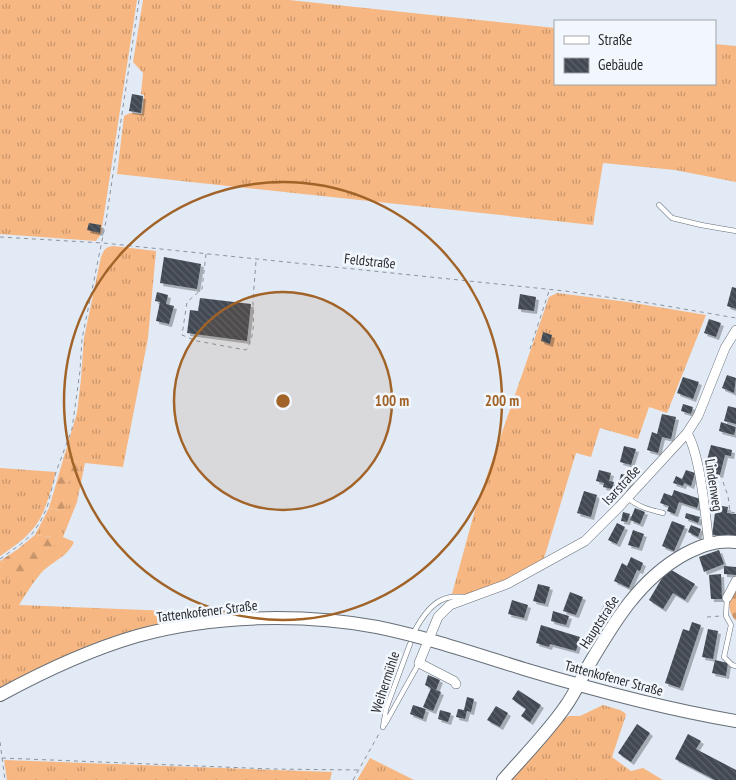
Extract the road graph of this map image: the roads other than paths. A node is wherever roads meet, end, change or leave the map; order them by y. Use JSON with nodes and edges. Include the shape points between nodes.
{"nodes":[{"id":1,"x":659,"y":205,"type":"dead end"},
{"id":2,"x":736,"y":231,"type":"edge"},
{"id":3,"x":736,"y":330,"type":"edge"},
{"id":4,"x":687,"y":433,"type":"junction"},
{"id":5,"x":628,"y":498,"type":"junction"},
{"id":6,"x":663,"y":513,"type":"dead end"},
{"id":7,"x":736,"y":542,"type":"edge"},
{"id":8,"x":709,"y":544,"type":"junction"},
{"id":9,"x":736,"y":581,"type":"edge"},
{"id":10,"x":466,"y":598,"type":"junction"},
{"id":11,"x":727,"y":598,"type":"joint"},
{"id":12,"x":415,"y":630,"type":"dead end"},
{"id":13,"x":429,"y":641,"type":"junction"},
{"id":14,"x":410,"y":644,"type":"dead end"},
{"id":15,"x":419,"y":663,"type":"junction"},
{"id":16,"x":736,"y":666,"type":"edge"},
{"id":17,"x":456,"y":684,"type":"dead end"},
{"id":18,"x":578,"y":685,"type":"junction"},
{"id":19,"x":0,"y":695,"type":"edge"},
{"id":20,"x":736,"y":721,"type":"edge"},
{"id":21,"x":504,"y":780,"type":"edge"}],
"edges":[{"from":1,"to":2,"type":"lane","via":[[672,218]]},
{"from":3,"to":4,"type":"street","name":"Isarstraße","via":[[698,416]]},
{"from":4,"to":5,"type":"street","name":"Isarstraße"},
{"from":4,"to":8,"type":"street","name":"Lindenweg","via":[[699,475]]},
{"from":5,"to":6,"type":"lane","via":[[646,509]]},
{"from":5,"to":10,"type":"street","name":"Isarstraße","via":[[585,541],[507,584]]},
{"from":7,"to":8,"type":"main road","name":"Hauptstraße"},
{"from":8,"to":18,"type":"main road","name":"Hauptstraße","via":[[677,558],[640,588]]},
{"from":9,"to":11,"type":"street"},
{"from":10,"to":12,"type":"lane","name":"Isarstraße","via":[[441,599],[425,613]]},
{"from":10,"to":13,"type":"street","name":"Isarstraße","via":[[450,605],[438,617]]},
{"from":11,"to":16,"type":"lane","via":[[726,616],[731,625],[724,657]]},
{"from":13,"to":15,"type":"street"},
{"from":13,"to":18,"type":"main road","name":"Tattenkofener Straße"},
{"from":13,"to":19,"type":"main road","name":"Tattenkofener Straße","via":[[342,622],[264,618],[185,626],[138,636],[92,651],[42,672]]},
{"from":14,"to":15,"type":"lane","name":"Weihermühle","via":[[386,709],[383,727]]},
{"from":15,"to":17,"type":"street"},
{"from":18,"to":20,"type":"main road","name":"Tattenkofener Straße"},
{"from":18,"to":21,"type":"main road","name":"Hauptstraße","via":[[565,708]]}]}
